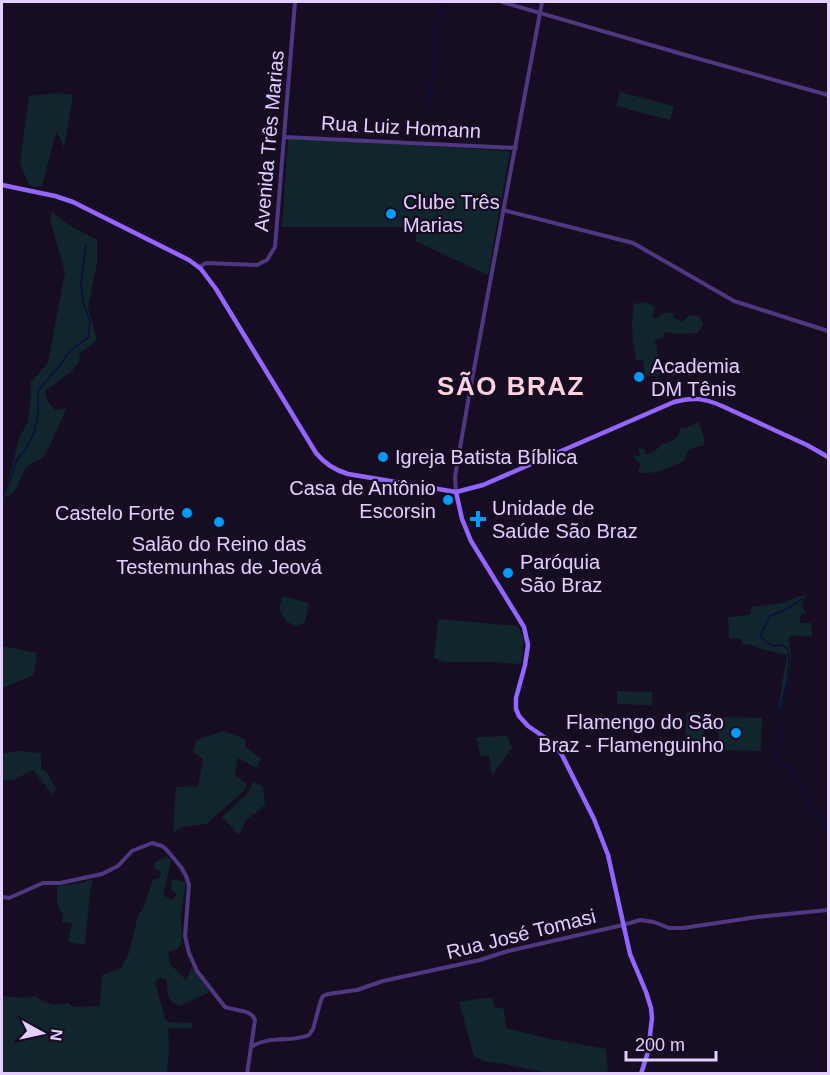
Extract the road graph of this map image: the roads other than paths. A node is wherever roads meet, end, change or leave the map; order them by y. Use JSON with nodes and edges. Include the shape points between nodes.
{"nodes":[{"id":1,"x":295,"y":2,"type":"edge"},
{"id":2,"x":502,"y":2,"type":"edge"},
{"id":3,"x":542,"y":2,"type":"edge"},
{"id":4,"x":540,"y":12,"type":"junction"},
{"id":5,"x":828,"y":95,"type":"edge"},
{"id":6,"x":284,"y":137,"type":"junction"},
{"id":7,"x":516,"y":148,"type":"junction"},
{"id":8,"x":2,"y":185,"type":"edge"},
{"id":9,"x":503,"y":210,"type":"junction"},
{"id":10,"x":200,"y":268,"type":"junction"},
{"id":11,"x":828,"y":330,"type":"edge"},
{"id":12,"x":828,"y":457,"type":"edge"},
{"id":13,"x":456,"y":492,"type":"junction"},
{"id":14,"x":2,"y":897,"type":"edge"},
{"id":15,"x":828,"y":910,"type":"edge"},
{"id":16,"x":623,"y":925,"type":"junction"},
{"id":17,"x":253,"y":1038,"type":"junction"},
{"id":18,"x":258,"y":1043,"type":"junction"},
{"id":19,"x":252,"y":1047,"type":"junction"},
{"id":20,"x":247,"y":1074,"type":"edge"},
{"id":21,"x":641,"y":1074,"type":"edge"}],
"edges":[{"from":1,"to":6,"type":"street","name":"Avenida Três Marias"},
{"from":2,"to":4,"type":"street"},
{"from":3,"to":4,"type":"street"},
{"from":4,"to":5,"type":"street"},
{"from":4,"to":7,"type":"street"},
{"from":6,"to":7,"type":"street","name":"Rua Luiz Homann"},
{"from":6,"to":10,"type":"street","name":"Avenida Três Marias","via":[[277,237],[272,254],[257,265],[205,263]]},
{"from":7,"to":9,"type":"street"},
{"from":8,"to":10,"type":"main road","via":[[72,202]]},
{"from":9,"to":11,"type":"street","via":[[633,243],[734,301]]},
{"from":9,"to":13,"type":"street","via":[[457,465]]},
{"from":10,"to":13,"type":"main road","via":[[324,463],[348,474]]},
{"from":12,"to":13,"type":"main road","via":[[710,400],[690,399],[659,408],[483,485]]},
{"from":13,"to":16,"type":"main road","via":[[471,541],[524,627],[528,645],[516,698],[519,716],[553,743],[570,770],[608,855]]},
{"from":14,"to":17,"type":"street","via":[[9,898],[43,883],[102,874],[118,866],[132,850],[152,843],[162,846],[189,885],[185,936],[197,971],[225,1007],[253,1014]]},
{"from":15,"to":16,"type":"street","name":"Rua José Tomasi","via":[[683,928],[640,920]]},
{"from":16,"to":18,"type":"street","name":"Rua José Tomasi","via":[[357,990],[328,993],[321,1000],[309,1035]]},
{"from":16,"to":21,"type":"main road","via":[[651,1008],[647,1055]]},
{"from":17,"to":18,"type":"street"},
{"from":17,"to":19,"type":"street"},
{"from":18,"to":19,"type":"street","name":"Rua José Tomasi"},
{"from":19,"to":20,"type":"street"}]}
